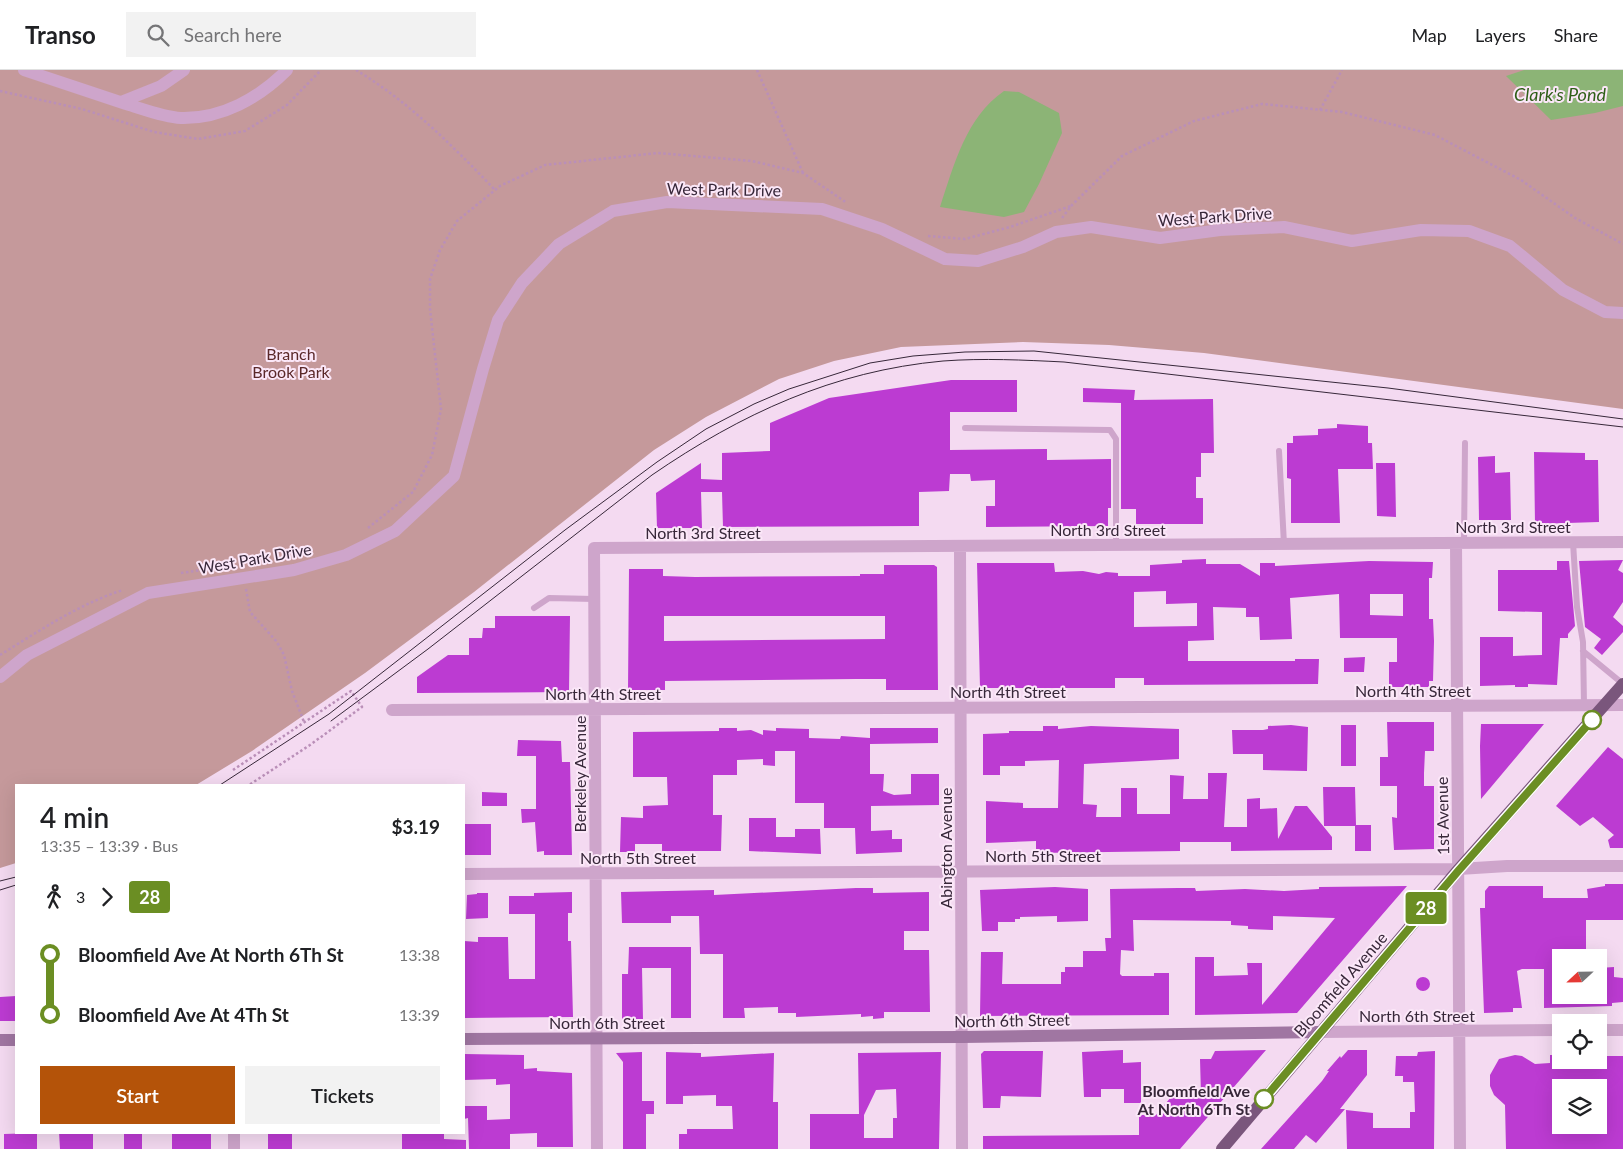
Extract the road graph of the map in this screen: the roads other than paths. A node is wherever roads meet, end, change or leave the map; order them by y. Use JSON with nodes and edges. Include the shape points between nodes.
{"nodes":[{"id":1,"x":24,"y":70,"type":"edge"},
{"id":2,"x":184,"y":70,"type":"edge"},
{"id":3,"x":287,"y":70,"type":"edge"},
{"id":4,"x":121,"y":102,"type":"junction"},
{"id":5,"x":1623,"y":313,"type":"edge"},
{"id":6,"x":964,"y":428,"type":"dead end"},
{"id":7,"x":1464,"y":443,"type":"dead end"},
{"id":8,"x":1279,"y":451,"type":"dead end"},
{"id":9,"x":1573,"y":542,"type":"junction"},
{"id":10,"x":1623,"y":542,"type":"edge"},
{"id":11,"x":1460,"y":543,"type":"junction"},
{"id":12,"x":1284,"y":544,"type":"junction"},
{"id":13,"x":1116,"y":545,"type":"junction"},
{"id":14,"x":960,"y":546,"type":"junction"},
{"id":15,"x":594,"y":548,"type":"joint"},
{"id":16,"x":594,"y":599,"type":"junction"},
{"id":17,"x":534,"y":608,"type":"dead end"},
{"id":18,"x":1583,"y":651,"type":"junction"},
{"id":19,"x":0,"y":677,"type":"edge"},
{"id":20,"x":1623,"y":684,"type":"edge"},
{"id":21,"x":1584,"y":705,"type":"junction"},
{"id":22,"x":1605,"y":705,"type":"junction"},
{"id":23,"x":1623,"y":705,"type":"edge"},
{"id":24,"x":1457,"y":706,"type":"junction"},
{"id":25,"x":960,"y":708,"type":"junction"},
{"id":26,"x":594,"y":709,"type":"junction"},
{"id":27,"x":392,"y":710,"type":"dead end"},
{"id":28,"x":1623,"y":866,"type":"edge"},
{"id":29,"x":1459,"y":870,"type":"junction"},
{"id":30,"x":961,"y":872,"type":"junction"},
{"id":31,"x":465,"y":874,"type":"edge"},
{"id":32,"x":596,"y":874,"type":"junction"},
{"id":33,"x":1552,"y":1030,"type":"edge"},
{"id":34,"x":1607,"y":1030,"type":"edge"},
{"id":35,"x":1623,"y":1030,"type":"edge"},
{"id":36,"x":1459,"y":1031,"type":"junction"},
{"id":37,"x":1320,"y":1032,"type":"junction"},
{"id":38,"x":962,"y":1036,"type":"junction"},
{"id":39,"x":465,"y":1038,"type":"edge"},
{"id":40,"x":597,"y":1038,"type":"junction"},
{"id":41,"x":0,"y":1040,"type":"edge"},
{"id":42,"x":15,"y":1040,"type":"edge"},
{"id":43,"x":234,"y":1134,"type":"edge"},
{"id":44,"x":234,"y":1149,"type":"edge"},
{"id":45,"x":597,"y":1149,"type":"edge"},
{"id":46,"x":962,"y":1149,"type":"edge"},
{"id":47,"x":1222,"y":1149,"type":"edge"},
{"id":48,"x":1460,"y":1149,"type":"edge"}],
"edges":[{"from":1,"to":4,"type":"street"},
{"from":2,"to":4,"type":"street","via":[[162,86]]},
{"from":3,"to":4,"type":"street","via":[[257,95],[232,108],[206,116],[180,118]]},
{"from":5,"to":19,"type":"street","name":"West Park Drive","via":[[1605,312],[1563,290],[1510,246],[1469,231],[1421,230],[1352,241],[1284,227],[1220,230],[1160,238],[1091,227],[1056,232],[1023,247],[978,261],[945,259],[882,229],[822,209],[667,202],[613,211],[559,244],[522,282],[498,320],[454,476],[395,531],[346,555],[294,570],[148,592],[27,655]]},
{"from":6,"to":13,"type":"lane","via":[[1110,430],[1116,438]]},
{"from":7,"to":11,"type":"lane"},
{"from":8,"to":12,"type":"lane"},
{"from":9,"to":10,"type":"street","name":"North 3rd Street"},
{"from":9,"to":11,"type":"street","name":"North 3rd Street"},
{"from":9,"to":18,"type":"lane","via":[[1576,607]]},
{"from":11,"to":12,"type":"street","name":"North 3rd Street"},
{"from":11,"to":24,"type":"street","name":"1st Avenue"},
{"from":12,"to":13,"type":"street","name":"North 3rd Street"},
{"from":13,"to":14,"type":"street","name":"North 3rd Street"},
{"from":14,"to":15,"type":"street","name":"North 3rd Street"},
{"from":14,"to":25,"type":"street","name":"Abington Avenue"},
{"from":15,"to":16,"type":"street","name":"Berkeley Avenue"},
{"from":16,"to":17,"type":"lane","via":[[549,598]]},
{"from":16,"to":26,"type":"street","name":"Berkeley Avenue"},
{"from":18,"to":20,"type":"lane"},
{"from":18,"to":21,"type":"lane"},
{"from":20,"to":22,"type":"main road","name":"Bloomfield Avenue"},
{"from":21,"to":22,"type":"street","name":"North 4th Street"},
{"from":21,"to":24,"type":"street","name":"North 4th Street"},
{"from":22,"to":23,"type":"street","name":"North 4th Street"},
{"from":22,"to":29,"type":"main road","name":"Bloomfield Avenue"},
{"from":24,"to":25,"type":"street","name":"North 4th Street"},
{"from":24,"to":29,"type":"street","name":"1st Avenue"},
{"from":25,"to":26,"type":"street","name":"North 4th Street"},
{"from":25,"to":30,"type":"street","name":"Abington Avenue"},
{"from":26,"to":27,"type":"street","name":"North 4th Street"},
{"from":26,"to":32,"type":"street","name":"Berkeley Avenue"},
{"from":28,"to":29,"type":"street","name":"North 5th Street","via":[[1507,866]]},
{"from":29,"to":30,"type":"street","name":"North 5th Street"},
{"from":29,"to":36,"type":"street","name":"1st Avenue"},
{"from":29,"to":37,"type":"main road","name":"Bloomfield Avenue"},
{"from":30,"to":32,"type":"street","name":"North 5th Street"},
{"from":30,"to":38,"type":"street","name":"Abington Avenue"},
{"from":31,"to":32,"type":"street","name":"North 5th Street"},
{"from":32,"to":40,"type":"street","name":"Berkeley Avenue"},
{"from":33,"to":36,"type":"street","name":"North 6th Street"},
{"from":34,"to":35,"type":"street"},
{"from":36,"to":37,"type":"street","name":"North 6th Street"},
{"from":36,"to":48,"type":"street","name":"1st Avenue"},
{"from":37,"to":38,"type":"street","name":"North 6th Street"},
{"from":37,"to":47,"type":"main road","name":"Bloomfield Avenue"},
{"from":38,"to":40,"type":"street","name":"North 6th Street"},
{"from":38,"to":46,"type":"street","name":"Abington Avenue"},
{"from":39,"to":40,"type":"street","name":"North 6th Street"},
{"from":40,"to":45,"type":"street","name":"Berkeley Avenue"},
{"from":41,"to":42,"type":"street"},
{"from":43,"to":44,"type":"street"}]}
